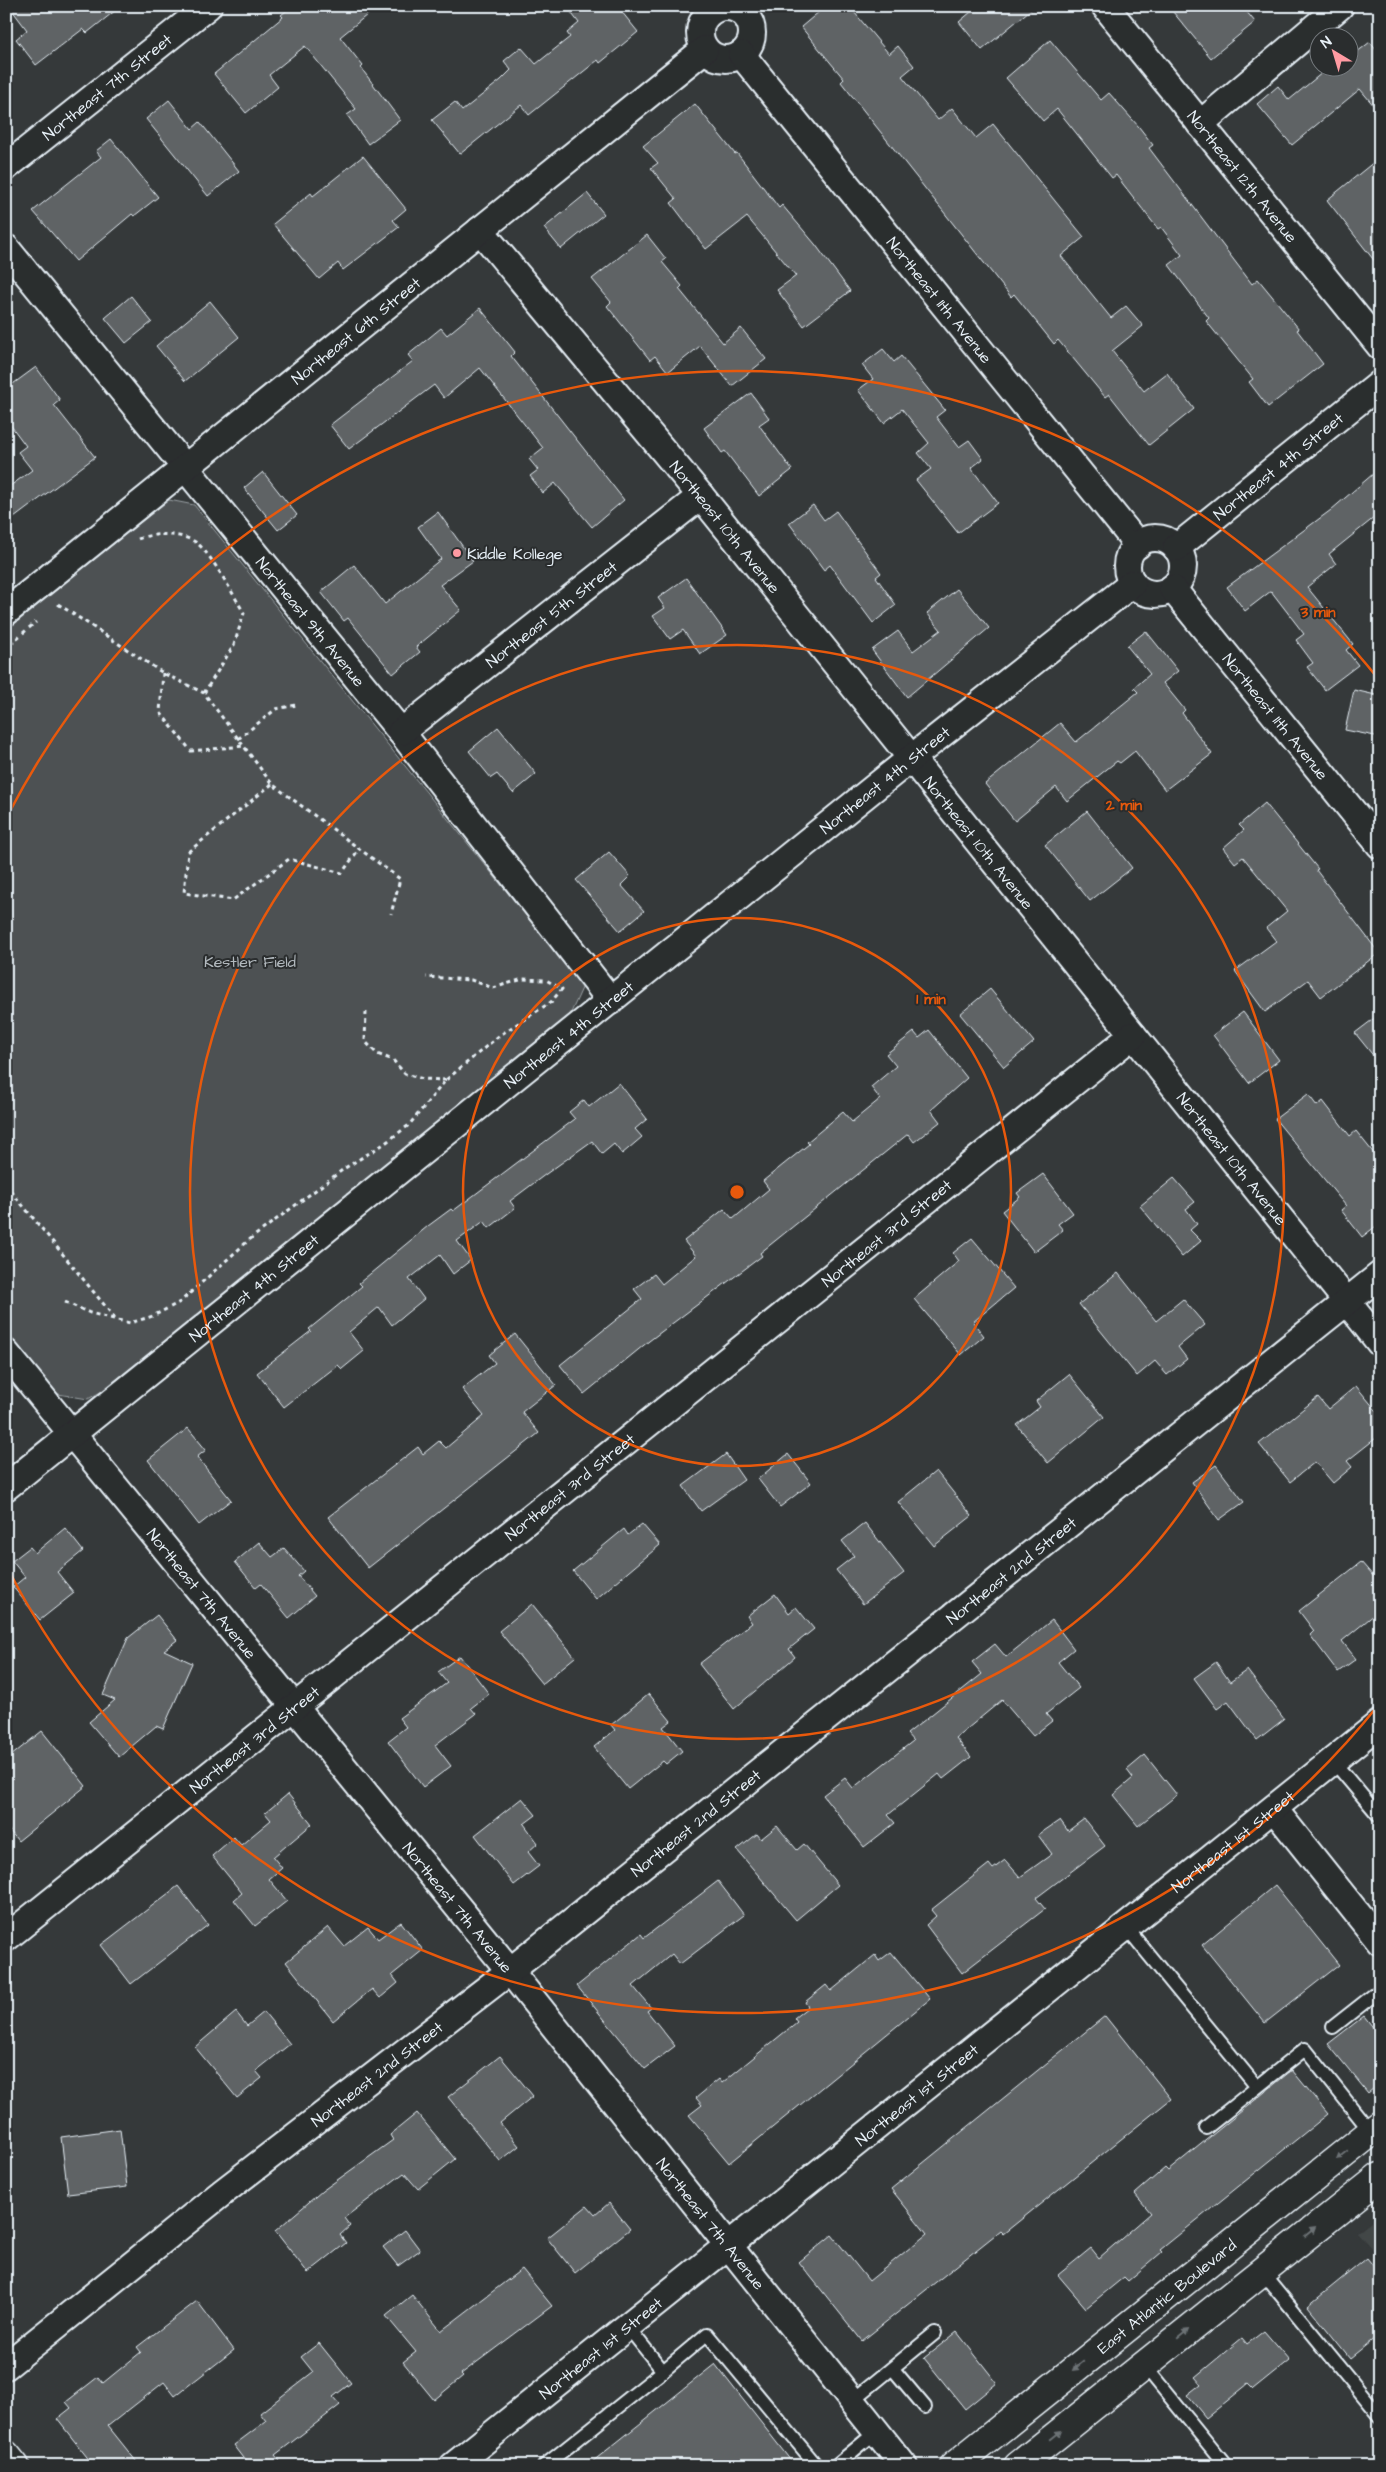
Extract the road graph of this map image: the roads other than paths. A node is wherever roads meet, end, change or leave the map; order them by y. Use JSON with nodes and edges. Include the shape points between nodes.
{"nodes":[{"id":1,"x":208,"y":6,"type":"edge"},
{"id":2,"x":1105,"y":6,"type":"edge"},
{"id":3,"x":1340,"y":6,"type":"edge"},
{"id":4,"x":706,"y":10,"type":"edge"},
{"id":5,"x":752,"y":11,"type":"edge"},
{"id":6,"x":705,"y":48,"type":"junction"},
{"id":7,"x":741,"y":54,"type":"junction"},
{"id":8,"x":1200,"y":124,"type":"junction"},
{"id":9,"x":6,"y":167,"type":"edge"},
{"id":10,"x":480,"y":230,"type":"junction"},
{"id":11,"x":6,"y":248,"type":"edge"},
{"id":12,"x":1380,"y":346,"type":"edge"},
{"id":13,"x":1380,"y":384,"type":"edge"},
{"id":14,"x":186,"y":468,"type":"junction"},
{"id":15,"x":701,"y":496,"type":"junction"},
{"id":16,"x":1138,"y":545,"type":"junction"},
{"id":17,"x":1176,"y":548,"type":"junction"},
{"id":18,"x":1133,"y":582,"type":"junction"},
{"id":19,"x":1172,"y":588,"type":"junction"},
{"id":20,"x":6,"y":612,"type":"edge"},
{"id":21,"x":401,"y":732,"type":"junction"},
{"id":22,"x":910,"y":759,"type":"junction"},
{"id":23,"x":1377,"y":835,"type":"edge"},
{"id":24,"x":611,"y":1001,"type":"junction"},
{"id":25,"x":1133,"y":1035,"type":"junction"},
{"id":26,"x":1380,"y":1275,"type":"edge"},
{"id":27,"x":1346,"y":1302,"type":"junction"},
{"id":28,"x":1380,"y":1343,"type":"edge"},
{"id":29,"x":6,"y":1354,"type":"edge"},
{"id":30,"x":73,"y":1434,"type":"junction"},
{"id":31,"x":6,"y":1487,"type":"edge"},
{"id":32,"x":294,"y":1707,"type":"junction"},
{"id":33,"x":1380,"y":1723,"type":"edge"},
{"id":34,"x":1333,"y":1761,"type":"junction"},
{"id":35,"x":1274,"y":1809,"type":"junction"},
{"id":36,"x":1380,"y":1817,"type":"edge"},
{"id":37,"x":1126,"y":1927,"type":"junction"},
{"id":38,"x":6,"y":1938,"type":"edge"},
{"id":39,"x":1380,"y":1942,"type":"edge"},
{"id":40,"x":510,"y":1972,"type":"junction"},
{"id":41,"x":1380,"y":1990,"type":"edge"},
{"id":42,"x":1334,"y":2027,"type":"dead end"},
{"id":43,"x":1258,"y":2088,"type":"junction"},
{"id":44,"x":1206,"y":2128,"type":"dead end"},
{"id":45,"x":1375,"y":2129,"type":"edge"},
{"id":46,"x":1380,"y":2176,"type":"edge"},
{"id":47,"x":727,"y":2246,"type":"junction"},
{"id":48,"x":1261,"y":2271,"type":"junction"},
{"id":49,"x":627,"y":2326,"type":"junction"},
{"id":50,"x":935,"y":2333,"type":"dead end"},
{"id":51,"x":1144,"y":2365,"type":"junction"},
{"id":52,"x":6,"y":2366,"type":"edge"},
{"id":53,"x":893,"y":2368,"type":"junction"},
{"id":54,"x":663,"y":2371,"type":"junction"},
{"id":55,"x":852,"y":2401,"type":"junction"},
{"id":56,"x":926,"y":2407,"type":"dead end"},
{"id":57,"x":1380,"y":2416,"type":"edge"},
{"id":58,"x":876,"y":2432,"type":"junction"},
{"id":59,"x":6,"y":2455,"type":"edge"},
{"id":60,"x":1020,"y":2465,"type":"edge"},
{"id":61,"x":15,"y":2466,"type":"edge"},
{"id":62,"x":453,"y":2466,"type":"edge"},
{"id":63,"x":544,"y":2466,"type":"edge"},
{"id":64,"x":817,"y":2466,"type":"edge"},
{"id":65,"x":835,"y":2466,"type":"edge"},
{"id":66,"x":904,"y":2466,"type":"edge"},
{"id":67,"x":954,"y":2466,"type":"edge"},
{"id":68,"x":1226,"y":2466,"type":"edge"}],
"edges":[{"from":1,"to":9,"type":"street","name":"Northeast 7th Street"},
{"from":2,"to":8,"type":"street","name":"Northeast 12th Avenue"},
{"from":3,"to":8,"type":"street"},
{"from":4,"to":5,"type":"street","via":[[727,6]]},
{"from":4,"to":6,"type":"street","via":[[699,33]]},
{"from":5,"to":7,"type":"street","via":[[751,38]]},
{"from":6,"to":7,"type":"street","via":[[718,58]]},
{"from":6,"to":10,"type":"street","name":"Northeast 6th Street"},
{"from":7,"to":16,"type":"street","name":"Northeast 11th Avenue"},
{"from":8,"to":12,"type":"street","name":"Northeast 12th Avenue"},
{"from":10,"to":14,"type":"street","name":"Northeast 6th Street"},
{"from":10,"to":15,"type":"street","name":"Northeast 10th Avenue"},
{"from":11,"to":14,"type":"street","name":"Northeast 9th Avenue"},
{"from":13,"to":17,"type":"street","name":"Northeast 4th Street"},
{"from":14,"to":20,"type":"street","name":"Northeast 6th Street"},
{"from":14,"to":21,"type":"street","name":"Northeast 9th Avenue"},
{"from":15,"to":21,"type":"street","name":"Northeast 5th Street"},
{"from":15,"to":22,"type":"street","name":"Northeast 10th Avenue"},
{"from":16,"to":17,"type":"street","via":[[1149,539],[1158,539],[1168,541]]},
{"from":16,"to":18,"type":"street","via":[[1128,564]]},
{"from":17,"to":19,"type":"street","via":[[1183,564],[1182,574]]},
{"from":18,"to":19,"type":"street","via":[[1153,594]]},
{"from":18,"to":22,"type":"street","name":"Northeast 4th Street"},
{"from":19,"to":23,"type":"street","name":"Northeast 11th Avenue"},
{"from":21,"to":24,"type":"street","name":"Northeast 9th Avenue"},
{"from":22,"to":24,"type":"street","name":"Northeast 4th Street"},
{"from":22,"to":25,"type":"street","name":"Northeast 10th Avenue"},
{"from":24,"to":30,"type":"street","name":"Northeast 4th Street"},
{"from":25,"to":27,"type":"street","name":"Northeast 10th Avenue"},
{"from":25,"to":32,"type":"street","name":"Northeast 3rd Street"},
{"from":26,"to":27,"type":"street","name":"Northeast 2nd Street"},
{"from":27,"to":28,"type":"street","name":"Northeast 10th Avenue"},
{"from":27,"to":40,"type":"street","name":"Northeast 2nd Street"},
{"from":29,"to":30,"type":"street","name":"Northeast 7th Avenue"},
{"from":30,"to":31,"type":"street","name":"Northeast 4th Street"},
{"from":30,"to":32,"type":"street","name":"Northeast 7th Avenue"},
{"from":32,"to":38,"type":"street","name":"Northeast 3rd Street"},
{"from":32,"to":40,"type":"street","name":"Northeast 7th Avenue"},
{"from":33,"to":34,"type":"street","name":"Northeast 1st Street"},
{"from":34,"to":35,"type":"street","name":"Northeast 1st Street"},
{"from":34,"to":36,"type":"lane"},
{"from":35,"to":37,"type":"street","name":"Northeast 1st Street"},
{"from":35,"to":39,"type":"street"},
{"from":37,"to":43,"type":"lane"},
{"from":37,"to":47,"type":"street","name":"Northeast 1st Street"},
{"from":40,"to":47,"type":"street","name":"Northeast 7th Avenue"},
{"from":40,"to":52,"type":"street","name":"Northeast 2nd Street","via":[[223,2192]]},
{"from":41,"to":42,"type":"lane"},
{"from":43,"to":44,"type":"lane"},
{"from":43,"to":45,"type":"lane","via":[[1305,2049]]},
{"from":45,"to":67,"type":"main road","name":"East Atlantic Boulevard","one_way":true},
{"from":48,"to":46,"type":"main road","one_way":true},
{"from":47,"to":49,"type":"street","name":"Northeast 1st Street"},
{"from":47,"to":55,"type":"street","name":"Northeast 7th Avenue"},
{"from":51,"to":48,"type":"main road","one_way":true},
{"from":48,"to":57,"type":"lane"},
{"from":49,"to":54,"type":"lane"},
{"from":49,"to":62,"type":"street","name":"Northeast 1st Street"},
{"from":50,"to":53,"type":"lane"},
{"from":60,"to":51,"type":"main road","one_way":true},
{"from":51,"to":68,"type":"lane"},
{"from":53,"to":55,"type":"lane"},
{"from":53,"to":56,"type":"lane"},
{"from":54,"to":63,"type":"lane"},
{"from":54,"to":64,"type":"lane","via":[[707,2334]]},
{"from":55,"to":58,"type":"street","name":"Northeast 7th Avenue"},
{"from":58,"to":65,"type":"lane"},
{"from":58,"to":66,"type":"street","name":"Northeast 7th Avenue"},
{"from":59,"to":61,"type":"main road"}]}
